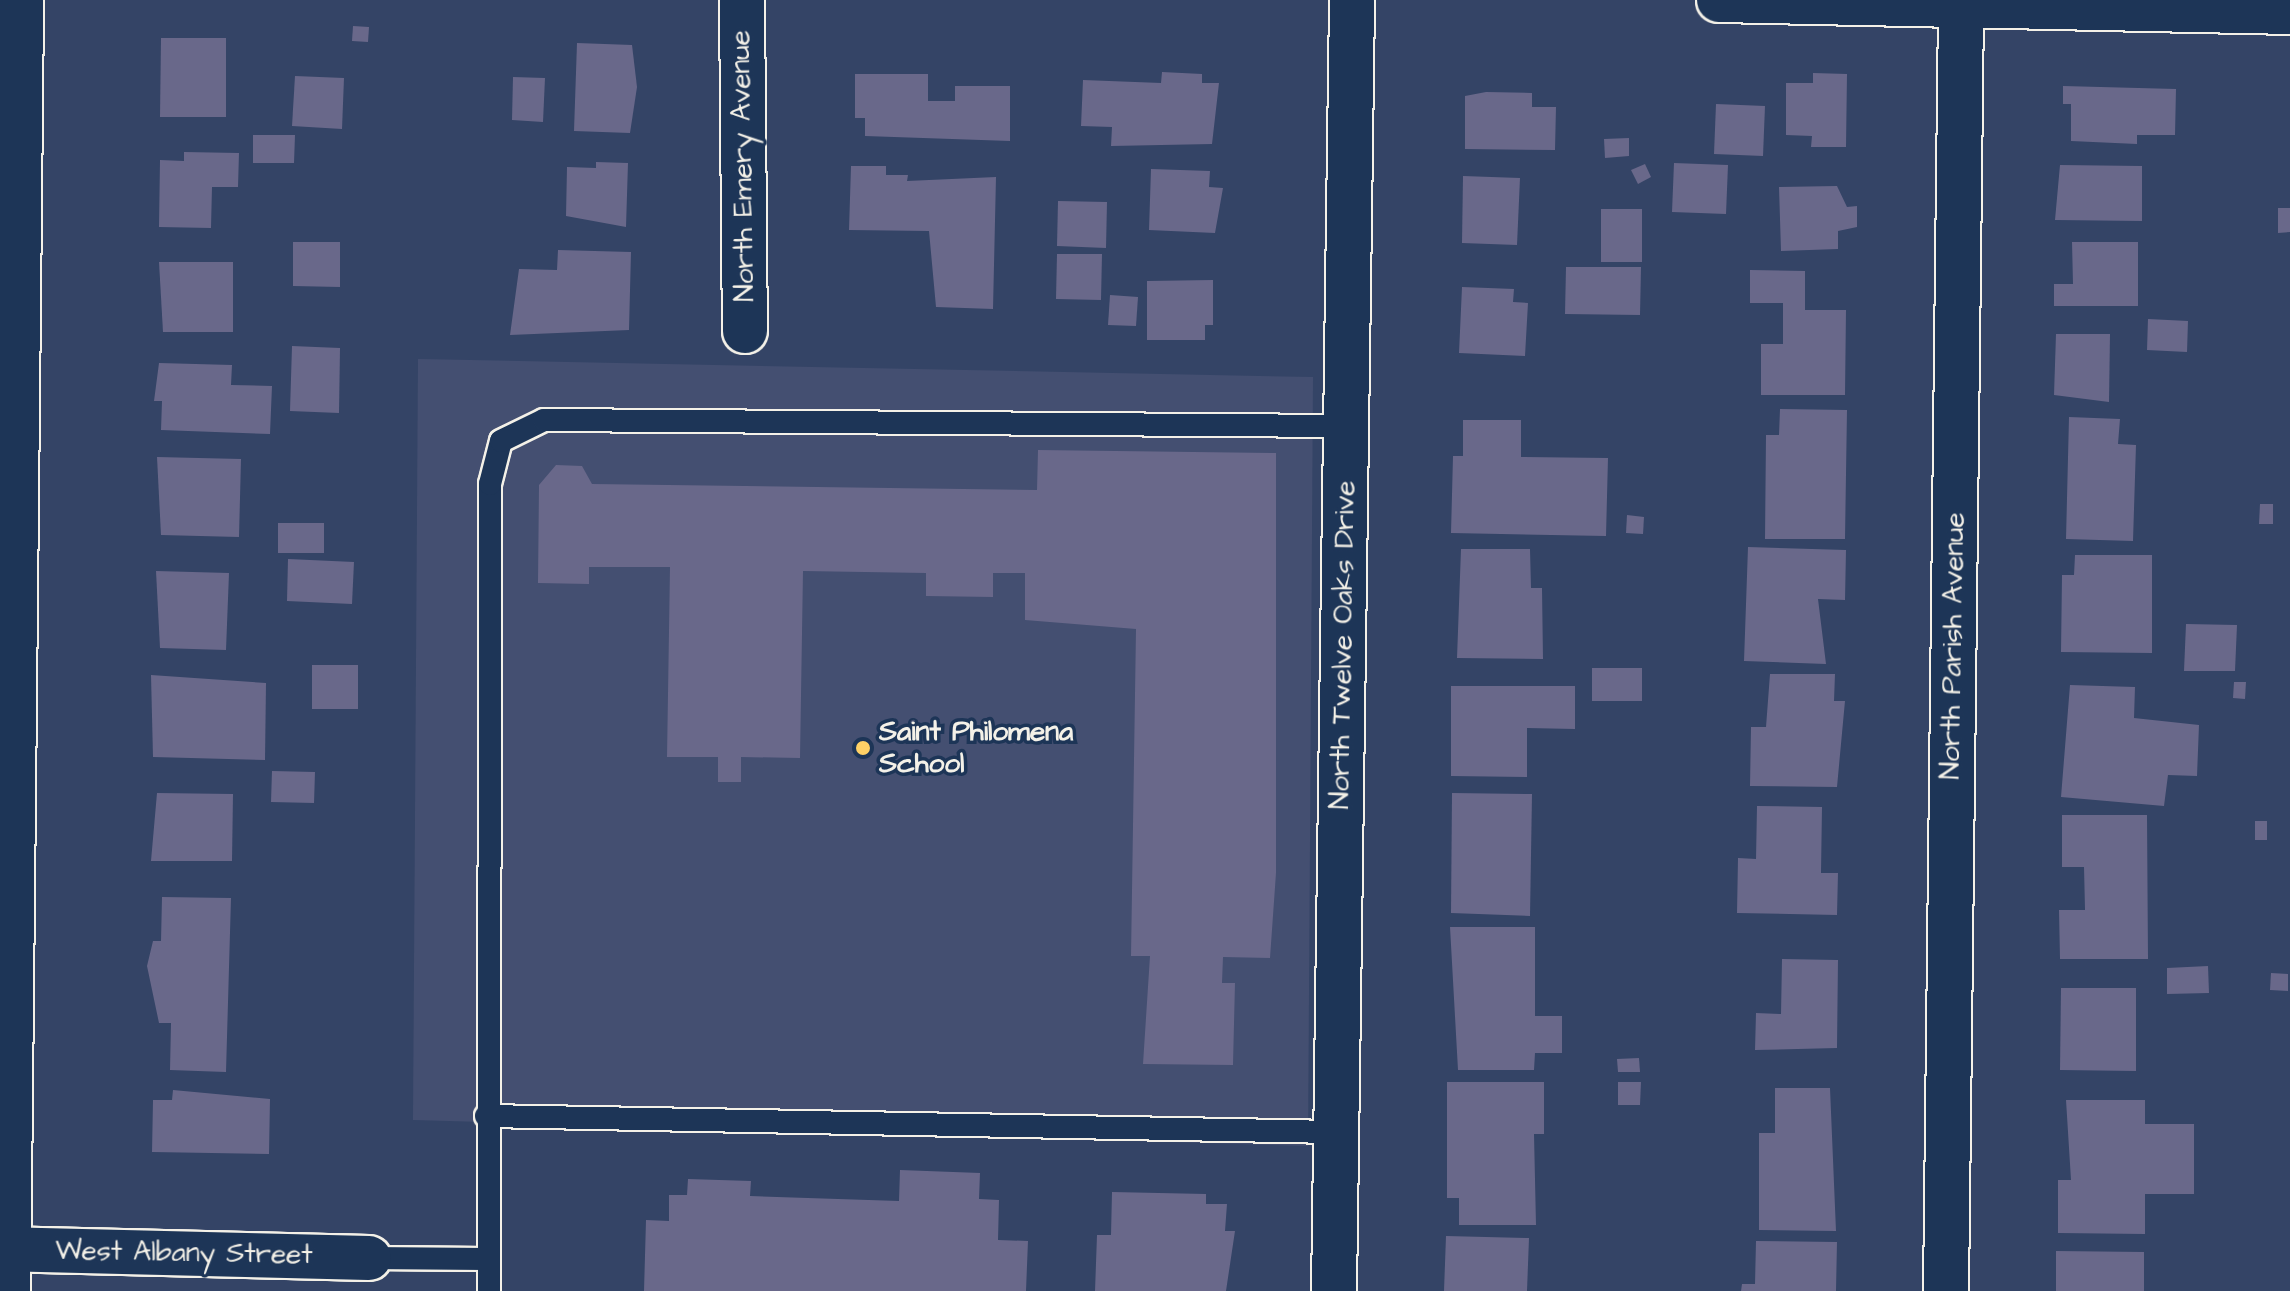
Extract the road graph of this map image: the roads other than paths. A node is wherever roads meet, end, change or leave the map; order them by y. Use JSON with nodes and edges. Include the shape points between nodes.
{"nodes":[{"id":1,"x":21,"y":0,"type":"edge"},
{"id":2,"x":742,"y":0,"type":"edge"},
{"id":3,"x":1352,"y":0,"type":"edge"},
{"id":4,"x":1719,"y":0,"type":"edge"},
{"id":5,"x":1961,"y":3,"type":"edge"},
{"id":6,"x":2290,"y":12,"type":"edge"},
{"id":7,"x":745,"y":331,"type":"dead end"},
{"id":8,"x":1346,"y":426,"type":"junction"},
{"id":9,"x":486,"y":1116,"type":"junction"},
{"id":10,"x":1336,"y":1132,"type":"junction"},
{"id":11,"x":369,"y":1258,"type":"joint"},
{"id":12,"x":486,"y":1259,"type":"junction"},
{"id":13,"x":5,"y":1263,"type":"edge"},
{"id":14,"x":489,"y":1291,"type":"edge"},
{"id":15,"x":1334,"y":1291,"type":"edge"},
{"id":16,"x":1946,"y":1291,"type":"edge"}],
"edges":[{"from":1,"to":13,"type":"street"},
{"from":2,"to":7,"type":"street","name":"North Emery Avenue"},
{"from":3,"to":8,"type":"street","name":"North Twelve Oaks Drive"},
{"from":4,"to":5,"type":"street"},
{"from":5,"to":6,"type":"street"},
{"from":5,"to":16,"type":"street","name":"North Parish Avenue"},
{"from":8,"to":9,"type":"lane","via":[[544,420],[501,441],[490,484]]},
{"from":8,"to":10,"type":"street","name":"North Twelve Oaks Drive"},
{"from":9,"to":10,"type":"lane"},
{"from":9,"to":12,"type":"lane"},
{"from":10,"to":15,"type":"street","name":"North Twelve Oaks Drive"},
{"from":11,"to":12,"type":"lane"},
{"from":11,"to":13,"type":"street","name":"West Albany Street"},
{"from":12,"to":14,"type":"lane"}]}
